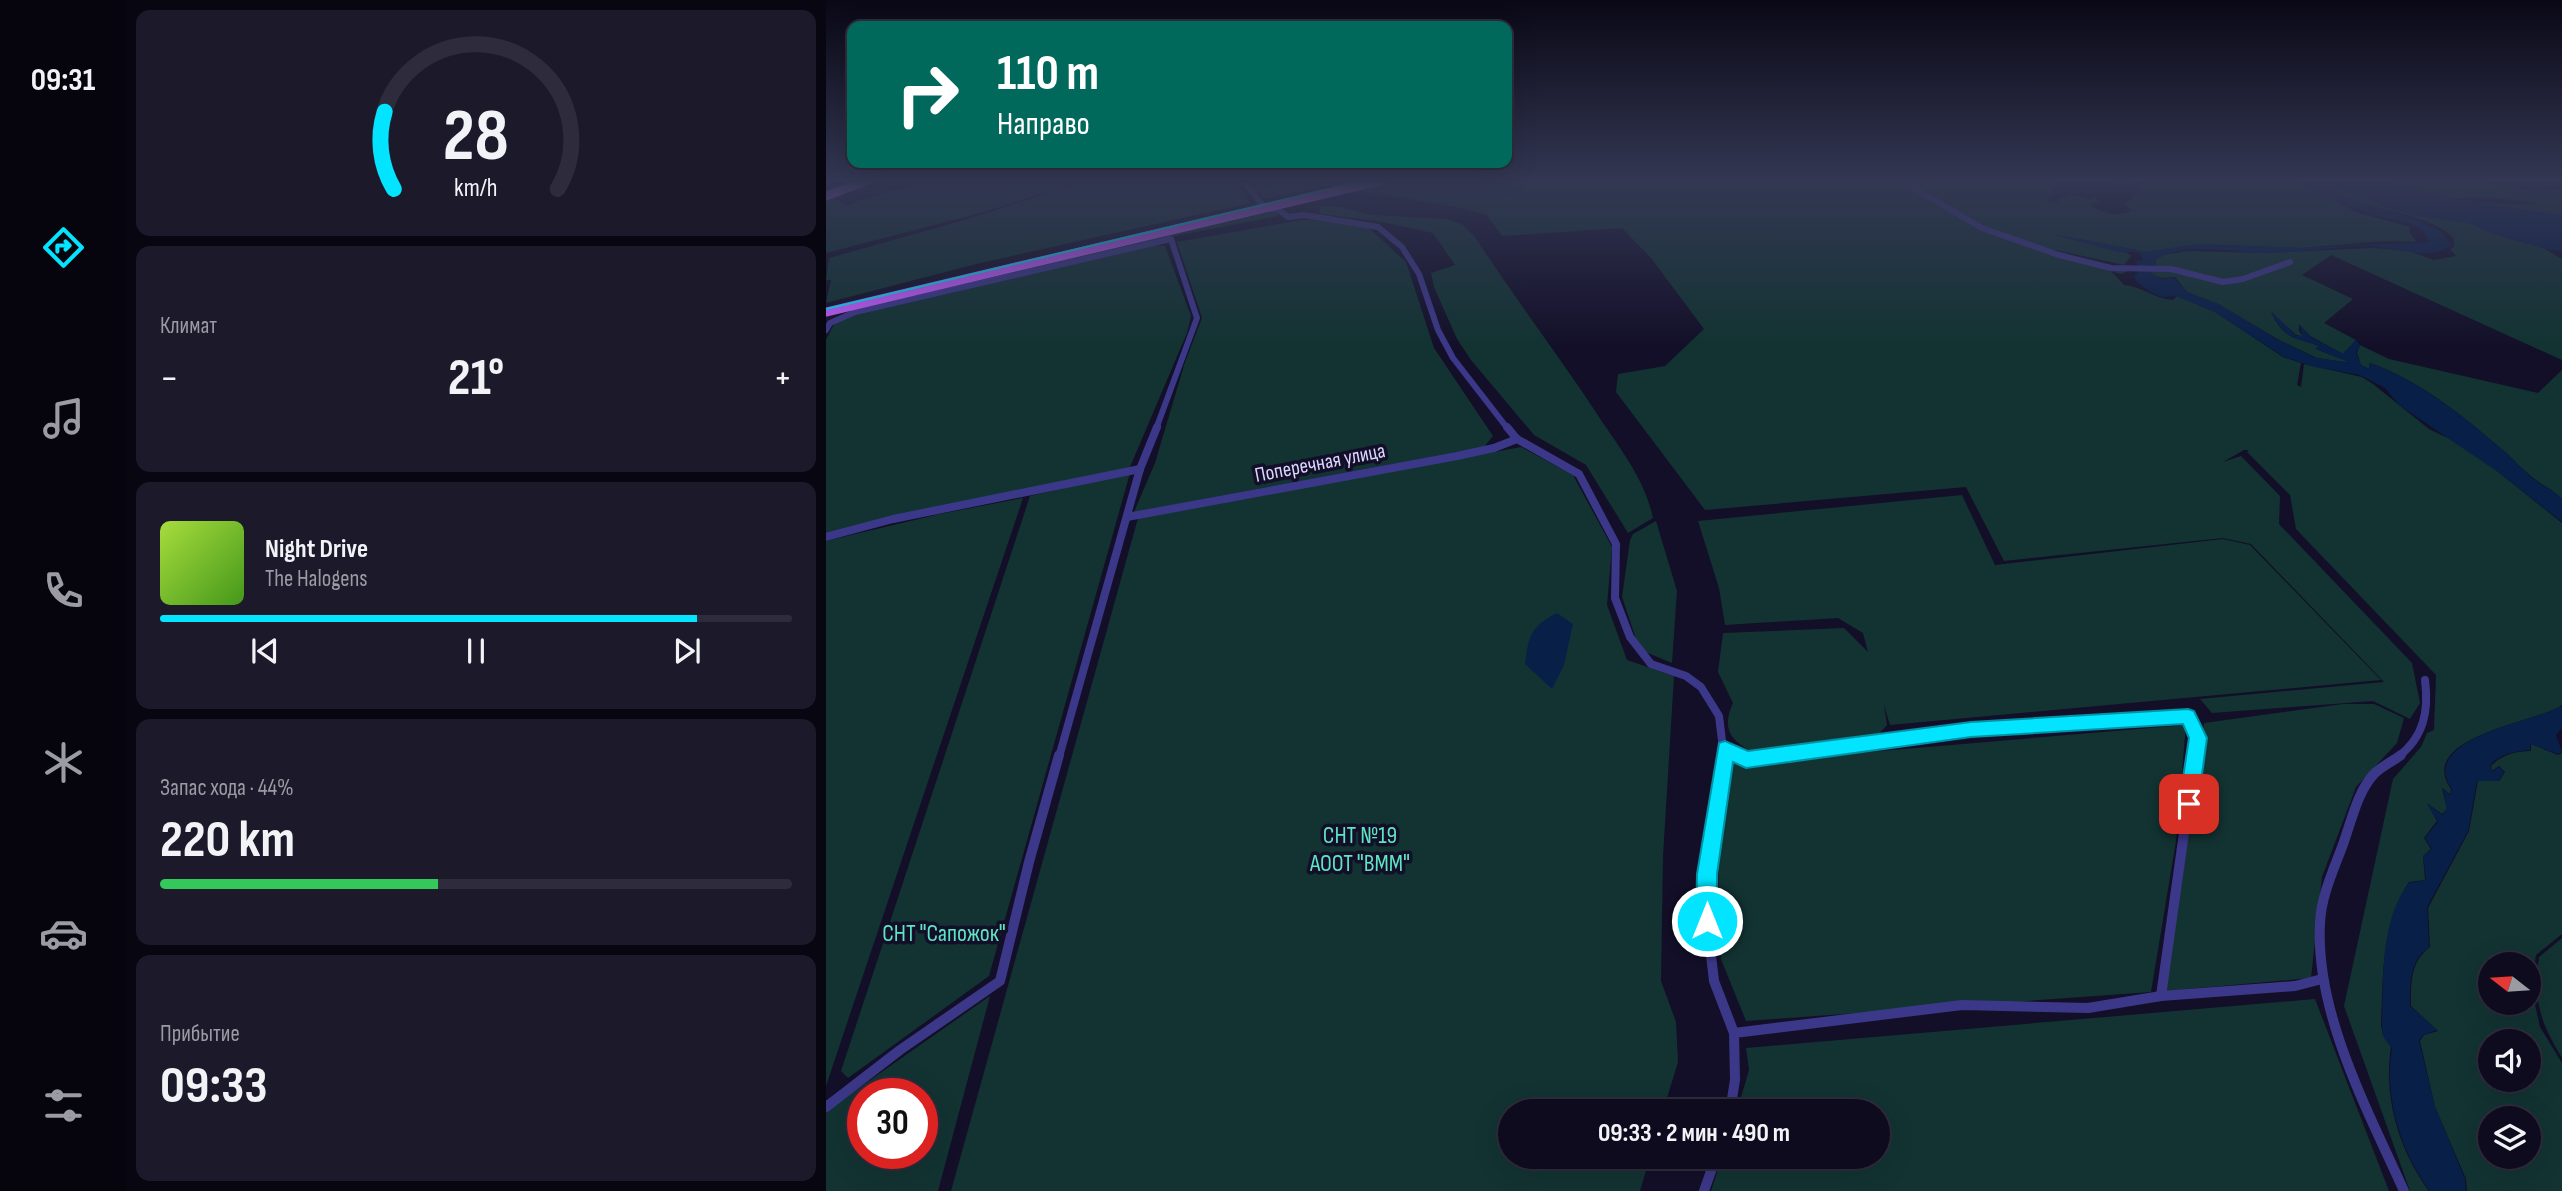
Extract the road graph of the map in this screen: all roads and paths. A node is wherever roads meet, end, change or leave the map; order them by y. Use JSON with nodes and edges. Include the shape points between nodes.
{"nodes":[{"id":1,"x":1145,"y":236,"type":"edge"},
{"id":2,"x":1389,"y":236,"type":"edge"},
{"id":3,"x":2005,"y":236,"type":"edge"},
{"id":4,"x":2290,"y":262,"type":"dead end"},
{"id":5,"x":826,"y":312,"type":"edge"},
{"id":6,"x":826,"y":330,"type":"edge"},
{"id":7,"x":1517,"y":439,"type":"junction"},
{"id":8,"x":1140,"y":469,"type":"junction"},
{"id":9,"x":1127,"y":517,"type":"junction"},
{"id":10,"x":826,"y":537,"type":"edge"},
{"id":11,"x":2425,"y":680,"type":"dead end"},
{"id":12,"x":1725,"y":749,"type":"junction"},
{"id":13,"x":2322,"y":979,"type":"junction"},
{"id":14,"x":2161,"y":996,"type":"junction"},
{"id":15,"x":1734,"y":1033,"type":"junction"},
{"id":16,"x":1732,"y":1099,"type":"edge"},
{"id":17,"x":826,"y":1107,"type":"edge"},
{"id":18,"x":1712,"y":1169,"type":"edge"},
{"id":19,"x":1704,"y":1191,"type":"edge"},
{"id":20,"x":2404,"y":1191,"type":"edge"}],
"edges":[{"from":1,"to":5,"type":"main road"},
{"from":2,"to":7,"type":"street","via":[[1419,274],[1452,358]]},
{"from":3,"to":4,"type":"street","via":[[2111,268],[2159,268],[2223,282]]},
{"from":6,"to":8,"type":"street","via":[[830,323],[855,312],[1171,239],[1197,318]]},
{"from":7,"to":9,"type":"street","name":"Поперечная улица","via":[[1457,456]]},
{"from":7,"to":12,"type":"street","via":[[1579,474],[1616,544],[1615,598],[1630,637],[1651,664],[1686,676],[1701,687],[1719,716]]},
{"from":8,"to":9,"type":"street"},
{"from":8,"to":10,"type":"street"},
{"from":9,"to":17,"type":"street","via":[[1000,981]]},
{"from":11,"to":13,"type":"street","via":[[2426,724],[2403,754],[2372,775],[2327,885],[2320,924]]},
{"from":12,"to":14,"type":"street","via":[[1746,760],[1971,730],[2188,716],[2198,738]]},
{"from":12,"to":15,"type":"street","via":[[1707,874],[1707,921],[1714,981]]},
{"from":13,"to":14,"type":"street","via":[[2295,986]]},
{"from":13,"to":20,"type":"street","via":[[2366,1104]]},
{"from":14,"to":15,"type":"street","via":[[2088,1008],[1962,1005]]},
{"from":15,"to":16,"type":"street"},
{"from":18,"to":19,"type":"street"}]}
